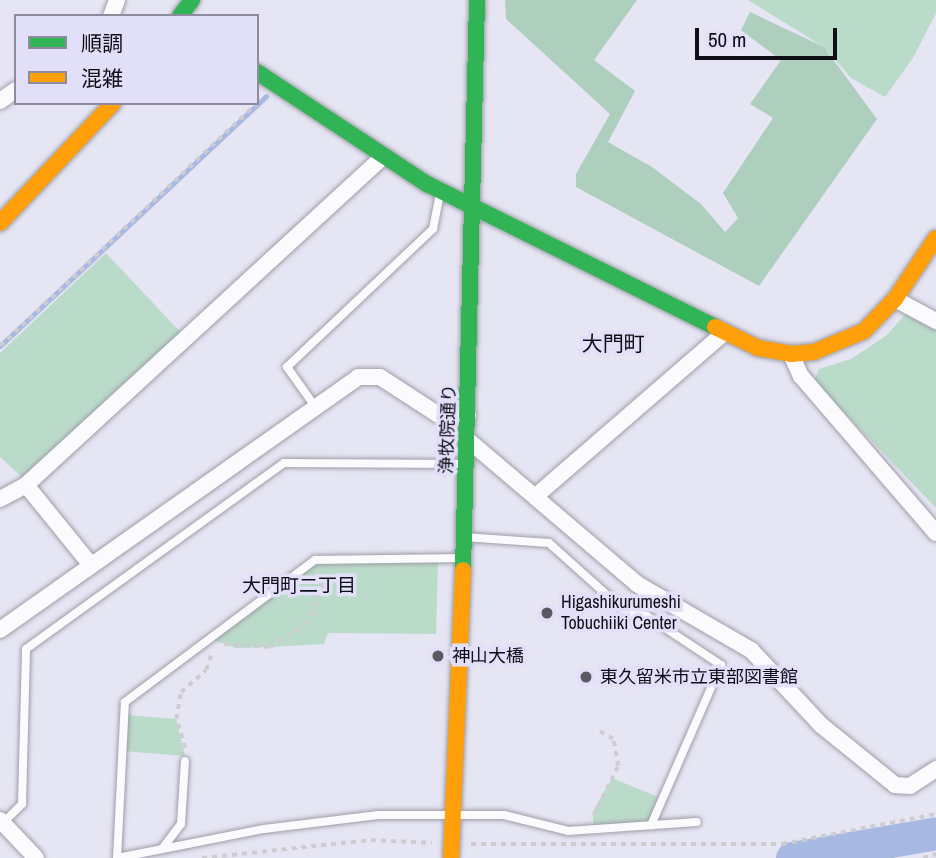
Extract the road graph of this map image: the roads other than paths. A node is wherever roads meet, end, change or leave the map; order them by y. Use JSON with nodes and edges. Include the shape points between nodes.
{"nodes":[{"id":1,"x":477,"y":0,"type":"edge"},
{"id":2,"x":259,"y":73,"type":"edge"},
{"id":3,"x":111,"y":105,"type":"edge"},
{"id":4,"x":384,"y":156,"type":"junction"},
{"id":5,"x":440,"y":190,"type":"junction"},
{"id":6,"x":473,"y":207,"type":"junction"},
{"id":7,"x":0,"y":223,"type":"edge"},
{"id":8,"x":936,"y":238,"type":"edge"},
{"id":9,"x":895,"y":299,"type":"junction"},
{"id":10,"x":936,"y":321,"type":"edge"},
{"id":11,"x":724,"y":333,"type":"junction"},
{"id":12,"x":791,"y":354,"type":"junction"},
{"id":13,"x":314,"y":405,"type":"junction"},
{"id":14,"x":468,"y":415,"type":"junction"},
{"id":15,"x":468,"y":440,"type":"junction"},
{"id":16,"x":467,"y":464,"type":"junction"},
{"id":17,"x":26,"y":485,"type":"junction"},
{"id":18,"x":537,"y":495,"type":"junction"},
{"id":19,"x":0,"y":499,"type":"edge"},
{"id":20,"x":936,"y":533,"type":"edge"},
{"id":21,"x":464,"y":537,"type":"junction"},
{"id":22,"x":463,"y":558,"type":"junction"},
{"id":23,"x":91,"y":565,"type":"junction"},
{"id":24,"x":0,"y":630,"type":"edge"},
{"id":25,"x":185,"y":761,"type":"road end"},
{"id":26,"x":936,"y":769,"type":"edge"},
{"id":27,"x":452,"y":817,"type":"junction"},
{"id":28,"x":697,"y":821,"type":"dead end"},
{"id":29,"x":1,"y":822,"type":"edge"},
{"id":30,"x":651,"y":825,"type":"junction"},
{"id":31,"x":162,"y":849,"type":"junction"},
{"id":32,"x":451,"y":853,"type":"edge"},
{"id":33,"x":36,"y":858,"type":"edge"},
{"id":34,"x":117,"y":858,"type":"edge"}],
"edges":[{"from":1,"to":6,"type":"street","name":"浄牧院通り"},
{"from":2,"to":4,"type":"street"},
{"from":3,"to":7,"type":"street"},
{"from":4,"to":5,"type":"street"},
{"from":4,"to":17,"type":"street"},
{"from":5,"to":6,"type":"street"},
{"from":5,"to":13,"type":"lane","via":[[433,229],[287,367]]},
{"from":6,"to":11,"type":"street"},
{"from":6,"to":14,"type":"street","name":"浄牧院通り"},
{"from":8,"to":9,"type":"street"},
{"from":9,"to":10,"type":"street"},
{"from":9,"to":12,"type":"street","via":[[876,322],[849,340],[832,348]]},
{"from":11,"to":12,"type":"street","via":[[758,348]]},
{"from":11,"to":18,"type":"street"},
{"from":12,"to":20,"type":"street","via":[[801,376]]},
{"from":13,"to":14,"type":"street","via":[[351,381],[369,376],[392,383],[437,414]]},
{"from":13,"to":23,"type":"street"},
{"from":14,"to":15,"type":"street","name":"浄牧院通り"},
{"from":15,"to":16,"type":"street","name":"浄牧院通り"},
{"from":15,"to":18,"type":"street"},
{"from":16,"to":21,"type":"street","name":"浄牧院通り"},
{"from":16,"to":29,"type":"lane","via":[[284,463],[26,649],[22,804]]},
{"from":17,"to":19,"type":"street"},
{"from":17,"to":23,"type":"street"},
{"from":18,"to":26,"type":"street","via":[[637,584],[751,650],[821,725],[895,785],[910,786]]},
{"from":21,"to":22,"type":"street","name":"浄牧院通り"},
{"from":21,"to":30,"type":"lane","via":[[549,543],[626,612],[647,616],[721,665]]},
{"from":22,"to":27,"type":"street","name":"浄牧院通り"},
{"from":22,"to":34,"type":"lane","via":[[315,560],[125,702]]},
{"from":23,"to":24,"type":"street"},
{"from":25,"to":31,"type":"lane","via":[[181,824]]},
{"from":27,"to":30,"type":"lane","via":[[504,815],[568,831]]},
{"from":27,"to":31,"type":"lane","via":[[378,815],[264,829]]},
{"from":27,"to":32,"type":"street","name":"浄牧院通り"},
{"from":28,"to":30,"type":"lane"},
{"from":29,"to":33,"type":"street"},
{"from":31,"to":34,"type":"lane"}]}
